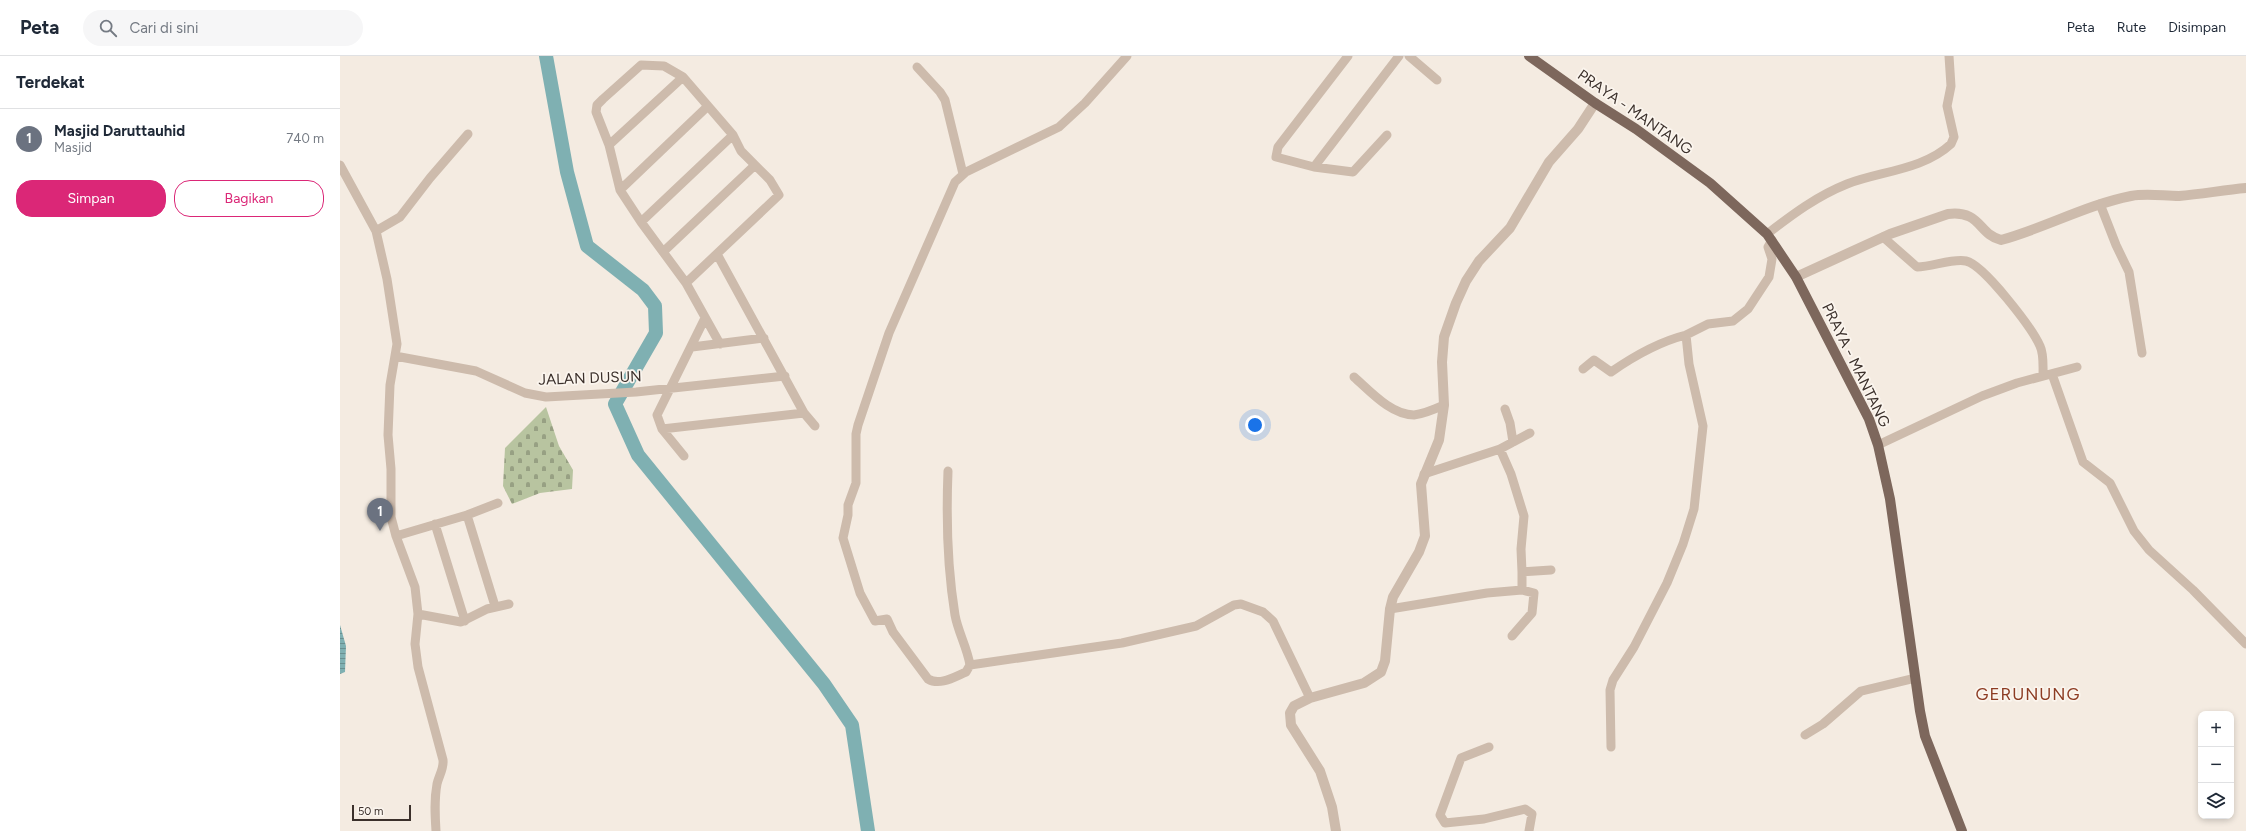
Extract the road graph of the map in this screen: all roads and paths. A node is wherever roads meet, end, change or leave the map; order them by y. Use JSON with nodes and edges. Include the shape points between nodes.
{"nodes":[{"id":1,"x":1127,"y":56,"type":"edge"},
{"id":2,"x":1348,"y":56,"type":"edge"},
{"id":3,"x":1399,"y":56,"type":"edge"},
{"id":4,"x":1409,"y":56,"type":"edge"},
{"id":5,"x":1529,"y":56,"type":"edge"},
{"id":6,"x":1949,"y":56,"type":"edge"},
{"id":7,"x":917,"y":67,"type":"dead end"},
{"id":8,"x":683,"y":77,"type":"junction"},
{"id":9,"x":1438,"y":80,"type":"dead end"},
{"id":10,"x":1595,"y":103,"type":"junction"},
{"id":11,"x":708,"y":106,"type":"junction"},
{"id":12,"x":468,"y":134,"type":"dead end"},
{"id":13,"x":732,"y":135,"type":"junction"},
{"id":14,"x":1387,"y":135,"type":"dead end"},
{"id":15,"x":610,"y":146,"type":"junction"},
{"id":16,"x":340,"y":165,"type":"edge"},
{"id":17,"x":754,"y":166,"type":"junction"},
{"id":18,"x":1314,"y":167,"type":"junction"},
{"id":19,"x":963,"y":174,"type":"junction"},
{"id":20,"x":2246,"y":188,"type":"edge"},
{"id":21,"x":620,"y":190,"type":"junction"},
{"id":22,"x":2100,"y":204,"type":"junction"},
{"id":23,"x":640,"y":222,"type":"junction"},
{"id":24,"x":376,"y":231,"type":"junction"},
{"id":25,"x":1770,"y":237,"type":"junction"},
{"id":26,"x":1884,"y":237,"type":"junction"},
{"id":27,"x":663,"y":252,"type":"junction"},
{"id":28,"x":717,"y":254,"type":"junction"},
{"id":29,"x":1796,"y":277,"type":"junction"},
{"id":30,"x":686,"y":283,"type":"junction"},
{"id":31,"x":705,"y":318,"type":"junction"},
{"id":32,"x":1686,"y":335,"type":"junction"},
{"id":33,"x":764,"y":338,"type":"junction"},
{"id":34,"x":720,"y":344,"type":"junction"},
{"id":35,"x":692,"y":347,"type":"junction"},
{"id":36,"x":2142,"y":353,"type":"dead end"},
{"id":37,"x":395,"y":356,"type":"junction"},
{"id":38,"x":2077,"y":367,"type":"dead end"},
{"id":39,"x":1583,"y":369,"type":"dead end"},
{"id":40,"x":2047,"y":375,"type":"junction"},
{"id":41,"x":785,"y":376,"type":"junction"},
{"id":42,"x":1354,"y":377,"type":"dead end"},
{"id":43,"x":672,"y":387,"type":"junction"},
{"id":44,"x":1444,"y":405,"type":"junction"},
{"id":45,"x":1505,"y":409,"type":"dead end"},
{"id":46,"x":804,"y":413,"type":"junction"},
{"id":47,"x":815,"y":426,"type":"dead end"},
{"id":48,"x":662,"y":429,"type":"junction"},
{"id":49,"x":1530,"y":433,"type":"dead end"},
{"id":50,"x":1513,"y":442,"type":"junction"},
{"id":51,"x":1878,"y":446,"type":"junction"},
{"id":52,"x":1500,"y":449,"type":"junction"},
{"id":53,"x":684,"y":456,"type":"dead end"},
{"id":54,"x":948,"y":472,"type":"dead end"},
{"id":55,"x":1424,"y":474,"type":"junction"},
{"id":56,"x":498,"y":503,"type":"dead end"},
{"id":57,"x":467,"y":515,"type":"junction"},
{"id":58,"x":435,"y":524,"type":"junction"},
{"id":59,"x":396,"y":536,"type":"junction"},
{"id":60,"x":1550,"y":570,"type":"dead end"},
{"id":61,"x":1522,"y":572,"type":"junction"},
{"id":62,"x":1522,"y":590,"type":"junction"},
{"id":63,"x":509,"y":604,"type":"dead end"},
{"id":64,"x":495,"y":606,"type":"junction"},
{"id":65,"x":1390,"y":608,"type":"junction"},
{"id":66,"x":418,"y":614,"type":"junction"},
{"id":67,"x":465,"y":621,"type":"junction"},
{"id":68,"x":1512,"y":636,"type":"dead end"},
{"id":69,"x":2246,"y":644,"type":"edge"},
{"id":70,"x":970,"y":665,"type":"junction"},
{"id":71,"x":1915,"y":678,"type":"junction"},
{"id":72,"x":1310,"y":698,"type":"junction"},
{"id":73,"x":1805,"y":735,"type":"dead end"},
{"id":74,"x":1489,"y":747,"type":"dead end"},
{"id":75,"x":1611,"y":747,"type":"dead end"},
{"id":76,"x":436,"y":831,"type":"edge"},
{"id":77,"x":1336,"y":831,"type":"edge"},
{"id":78,"x":1529,"y":831,"type":"edge"},
{"id":79,"x":1962,"y":831,"type":"edge"}],
"edges":[{"from":1,"to":19,"type":"street","via":[[1086,104],[1059,127]]},
{"from":2,"to":18,"type":"street","via":[[1278,147],[1276,157]]},
{"from":3,"to":18,"type":"street"},
{"from":4,"to":9,"type":"street"},
{"from":5,"to":10,"type":"main road","name":"PRAYA - MANTANG"},
{"from":6,"to":25,"type":"street","via":[[1950,86],[1947,106],[1954,137],[1951,144],[1896,172],[1856,181],[1829,192],[1800,208]]},
{"from":7,"to":19,"type":"street","via":[[945,100]]},
{"from":8,"to":11,"type":"street"},
{"from":8,"to":15,"type":"street"},
{"from":8,"to":15,"type":"street","via":[[664,66],[641,64],[603,99],[597,105],[596,112]]},
{"from":10,"to":25,"type":"main road","name":"PRAYA - MANTANG","via":[[1636,128],[1710,183]]},
{"from":10,"to":44,"type":"street","via":[[1578,129],[1549,162],[1510,228],[1479,261],[1466,281],[1444,337]]},
{"from":11,"to":13,"type":"street"},
{"from":11,"to":21,"type":"street"},
{"from":12,"to":24,"type":"street","via":[[400,217]]},
{"from":13,"to":17,"type":"street"},
{"from":13,"to":23,"type":"street"},
{"from":14,"to":18,"type":"street","via":[[1353,172]]},
{"from":15,"to":21,"type":"street"},
{"from":16,"to":24,"type":"street"},
{"from":17,"to":27,"type":"street"},
{"from":17,"to":28,"type":"street","via":[[770,180],[779,195]]},
{"from":19,"to":70,"type":"street","via":[[951,188],[889,333],[856,434],[856,483],[848,501],[843,538],[860,593],[875,621],[888,619],[893,632],[928,679],[940,682],[966,672]]},
{"from":20,"to":22,"type":"street","via":[[2178,196],[2138,195]]},
{"from":21,"to":23,"type":"street"},
{"from":22,"to":26,"type":"street","via":[[2036,230],[2001,240],[1992,236],[1972,217],[1956,213]]},
{"from":22,"to":36,"type":"street","via":[[2129,272]]},
{"from":23,"to":27,"type":"street"},
{"from":24,"to":37,"type":"street","via":[[395,325]]},
{"from":25,"to":29,"type":"main road","name":"PRAYA - MANTANG"},
{"from":25,"to":32,"type":"street","via":[[1772,259],[1769,277],[1748,309],[1733,321],[1708,324]]},
{"from":26,"to":29,"type":"street"},
{"from":26,"to":40,"type":"street","via":[[1917,267],[1963,260],[1974,266],[2010,302],[2032,332],[2042,350]]},
{"from":27,"to":30,"type":"street"},
{"from":28,"to":30,"type":"street"},
{"from":28,"to":33,"type":"street"},
{"from":29,"to":51,"type":"main road","name":"PRAYA - MANTANG","via":[[1869,419]]},
{"from":30,"to":31,"type":"street"},
{"from":31,"to":34,"type":"street"},
{"from":31,"to":35,"type":"street"},
{"from":32,"to":39,"type":"street","via":[[1645,351],[1611,372],[1594,360]]},
{"from":32,"to":75,"type":"street","via":[[1689,364],[1703,426],[1694,509],[1667,583],[1613,680],[1610,695]]},
{"from":33,"to":34,"type":"street"},
{"from":33,"to":41,"type":"street"},
{"from":34,"to":35,"type":"street"},
{"from":35,"to":43,"type":"street"},
{"from":37,"to":43,"type":"street","name":"JALAN DUSUN","via":[[476,371],[536,396],[607,394]]},
{"from":37,"to":59,"type":"street","via":[[390,385],[388,435],[392,517]]},
{"from":38,"to":40,"type":"street"},
{"from":40,"to":51,"type":"street","via":[[1982,396]]},
{"from":40,"to":69,"type":"street","via":[[2084,462],[2110,483],[2134,531],[2149,550]]},
{"from":41,"to":43,"type":"street","name":"JALAN DUSUN"},
{"from":41,"to":46,"type":"street"},
{"from":42,"to":44,"type":"street","via":[[1395,410],[1407,414],[1420,414]]},
{"from":43,"to":48,"type":"street","via":[[657,415]]},
{"from":44,"to":55,"type":"street","via":[[1439,440]]},
{"from":45,"to":50,"type":"street"},
{"from":46,"to":47,"type":"street"},
{"from":46,"to":48,"type":"street"},
{"from":48,"to":53,"type":"street"},
{"from":49,"to":50,"type":"street"},
{"from":50,"to":52,"type":"street"},
{"from":51,"to":71,"type":"main road","name":"PRAYA - MANTANG","via":[[1890,499]]},
{"from":52,"to":55,"type":"street"},
{"from":52,"to":61,"type":"street","via":[[1523,513]]},
{"from":54,"to":70,"type":"street","via":[[946,530],[951,583],[957,622],[968,651]]},
{"from":55,"to":65,"type":"street","via":[[1421,492],[1425,523],[1423,543]]},
{"from":56,"to":57,"type":"street"},
{"from":57,"to":58,"type":"street"},
{"from":57,"to":64,"type":"street"},
{"from":58,"to":59,"type":"street"},
{"from":58,"to":67,"type":"street"},
{"from":59,"to":66,"type":"street","via":[[415,587]]},
{"from":60,"to":61,"type":"street"},
{"from":61,"to":62,"type":"street"},
{"from":62,"to":65,"type":"street"},
{"from":62,"to":68,"type":"street","via":[[1534,593],[1533,610]]},
{"from":63,"to":64,"type":"street"},
{"from":64,"to":67,"type":"street"},
{"from":65,"to":72,"type":"street","via":[[1385,661],[1381,672],[1364,682]]},
{"from":66,"to":67,"type":"street"},
{"from":66,"to":76,"type":"street","via":[[415,644],[418,667],[444,763],[434,803]]},
{"from":70,"to":72,"type":"street","via":[[1122,643],[1196,626],[1234,605],[1241,604],[1262,612],[1274,621]]},
{"from":71,"to":73,"type":"street","via":[[1861,691],[1823,724]]},
{"from":71,"to":79,"type":"main road","name":"PRAYA - MANTANG","via":[[1925,736]]},
{"from":72,"to":77,"type":"street","via":[[1294,706],[1289,718],[1320,771],[1332,806]]},
{"from":74,"to":78,"type":"street","via":[[1461,758],[1440,814],[1441,819],[1445,823],[1464,822],[1525,809],[1532,814]]}]}
